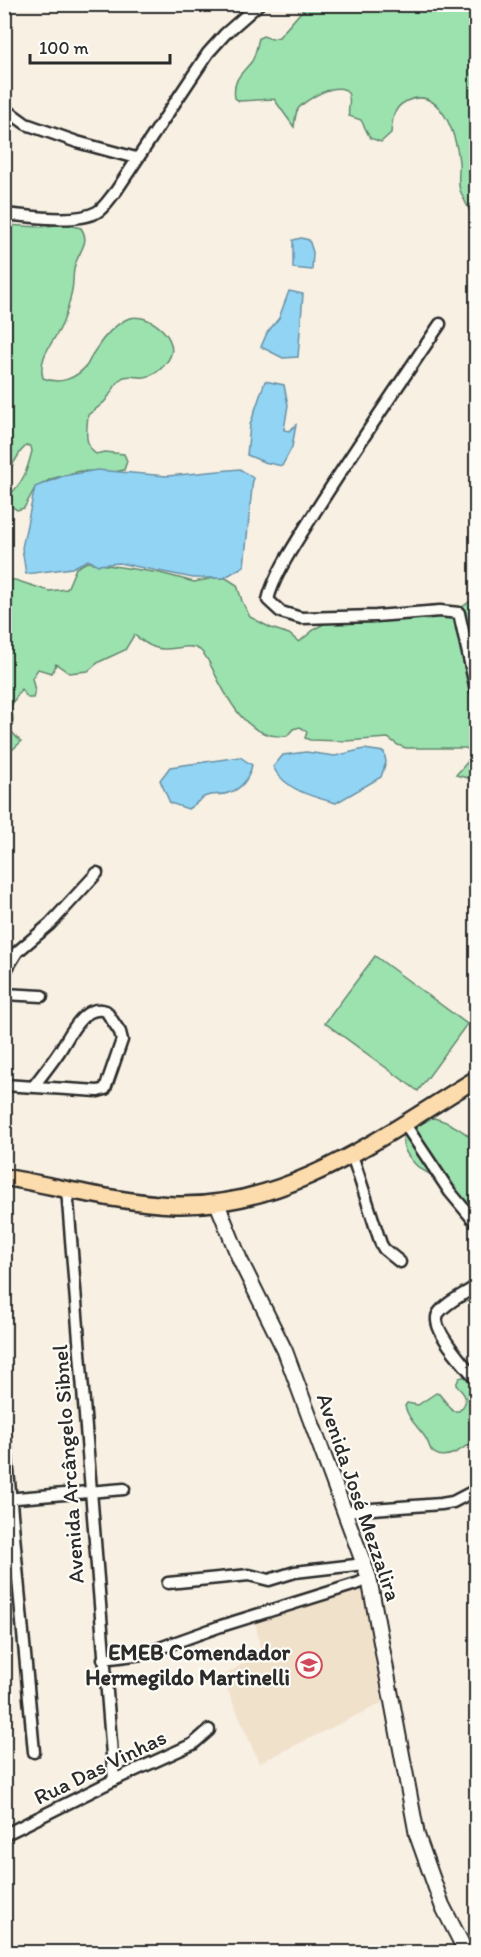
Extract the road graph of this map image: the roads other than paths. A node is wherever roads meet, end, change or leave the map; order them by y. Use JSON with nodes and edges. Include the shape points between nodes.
{"nodes":[{"id":1,"x":258,"y":4,"type":"edge"},
{"id":2,"x":4,"y":108,"type":"edge"},
{"id":3,"x":136,"y":158,"type":"junction"},
{"id":4,"x":4,"y":214,"type":"edge"},
{"id":5,"x":440,"y":324,"type":"dead end"},
{"id":6,"x":477,"y":690,"type":"edge"},
{"id":7,"x":97,"y":873,"type":"dead end"},
{"id":8,"x":4,"y":973,"type":"edge"},
{"id":9,"x":4,"y":994,"type":"edge"},
{"id":10,"x":42,"y":996,"type":"dead end"},
{"id":11,"x":477,"y":1079,"type":"edge"},
{"id":12,"x":4,"y":1085,"type":"edge"},
{"id":13,"x":33,"y":1087,"type":"junction"},
{"id":14,"x":404,"y":1123,"type":"junction"},
{"id":15,"x":352,"y":1155,"type":"junction"},
{"id":16,"x":4,"y":1177,"type":"edge"},
{"id":17,"x":67,"y":1189,"type":"junction"},
{"id":18,"x":217,"y":1203,"type":"junction"},
{"id":19,"x":477,"y":1223,"type":"edge"},
{"id":20,"x":400,"y":1263,"type":"dead end"},
{"id":21,"x":477,"y":1286,"type":"edge"},
{"id":22,"x":475,"y":1378,"type":"edge"},
{"id":23,"x":4,"y":1427,"type":"edge"},
{"id":24,"x":124,"y":1489,"type":"dead end"},
{"id":25,"x":477,"y":1490,"type":"edge"},
{"id":26,"x":90,"y":1492,"type":"junction"},
{"id":27,"x":7,"y":1499,"type":"edge"},
{"id":28,"x":345,"y":1511,"type":"junction"},
{"id":29,"x":364,"y":1564,"type":"junction"},
{"id":30,"x":369,"y":1578,"type":"junction"},
{"id":31,"x":168,"y":1583,"type":"dead end"},
{"id":32,"x":104,"y":1659,"type":"junction"},
{"id":33,"x":209,"y":1731,"type":"dead end"},
{"id":34,"x":34,"y":1752,"type":"dead end"},
{"id":35,"x":114,"y":1780,"type":"junction"},
{"id":36,"x":4,"y":1835,"type":"edge"},
{"id":37,"x":466,"y":1953,"type":"edge"}],
"edges":[{"from":1,"to":3,"type":"street","via":[[208,53]]},
{"from":2,"to":3,"type":"street","via":[[26,124]]},
{"from":3,"to":4,"type":"street","via":[[116,191],[99,211],[87,217]]},
{"from":5,"to":6,"type":"street","via":[[292,548],[268,600],[281,612],[301,618],[440,610],[459,613]]},
{"from":7,"to":8,"type":"street","via":[[50,924],[17,952]]},
{"from":9,"to":10,"type":"street"},
{"from":11,"to":14,"type":"main road"},
{"from":12,"to":13,"type":"street"},
{"from":13,"to":13,"type":"street","via":[[105,1089],[122,1040],[106,1011],[94,1011],[74,1027]]},
{"from":14,"to":15,"type":"main road"},
{"from":14,"to":19,"type":"street","via":[[450,1192]]},
{"from":15,"to":18,"type":"main road","via":[[289,1185]]},
{"from":15,"to":20,"type":"street","via":[[381,1244]]},
{"from":16,"to":17,"type":"main road"},
{"from":17,"to":18,"type":"main road","via":[[163,1204]]},
{"from":17,"to":26,"type":"street","name":"Avenida Arcângelo Sibnel"},
{"from":18,"to":28,"type":"main road","name":"Avenida José Mezzalira","via":[[285,1351]]},
{"from":21,"to":22,"type":"street","via":[[446,1306],[436,1319],[438,1331]]},
{"from":23,"to":27,"type":"street"},
{"from":24,"to":26,"type":"street"},
{"from":25,"to":28,"type":"street","via":[[441,1504]]},
{"from":26,"to":27,"type":"street"},
{"from":26,"to":32,"type":"street","name":"Avenida Arcângelo Sibnel"},
{"from":27,"to":34,"type":"street"},
{"from":28,"to":29,"type":"main road","name":"Avenida José Mezzalira"},
{"from":29,"to":30,"type":"main road","name":"Avenida José Mezzalira"},
{"from":29,"to":31,"type":"street","via":[[295,1572],[269,1580],[249,1575]]},
{"from":30,"to":32,"type":"street","via":[[143,1653]]},
{"from":30,"to":37,"type":"main road","name":"Avenida José Mezzalira","via":[[417,1835],[442,1905]]},
{"from":32,"to":35,"type":"street","name":"Avenida Arcângelo Sibnel"},
{"from":33,"to":35,"type":"street","name":"Rua Das Vinhas","via":[[193,1744]]},
{"from":35,"to":36,"type":"street","name":"Rua Das Vinhas"}]}
